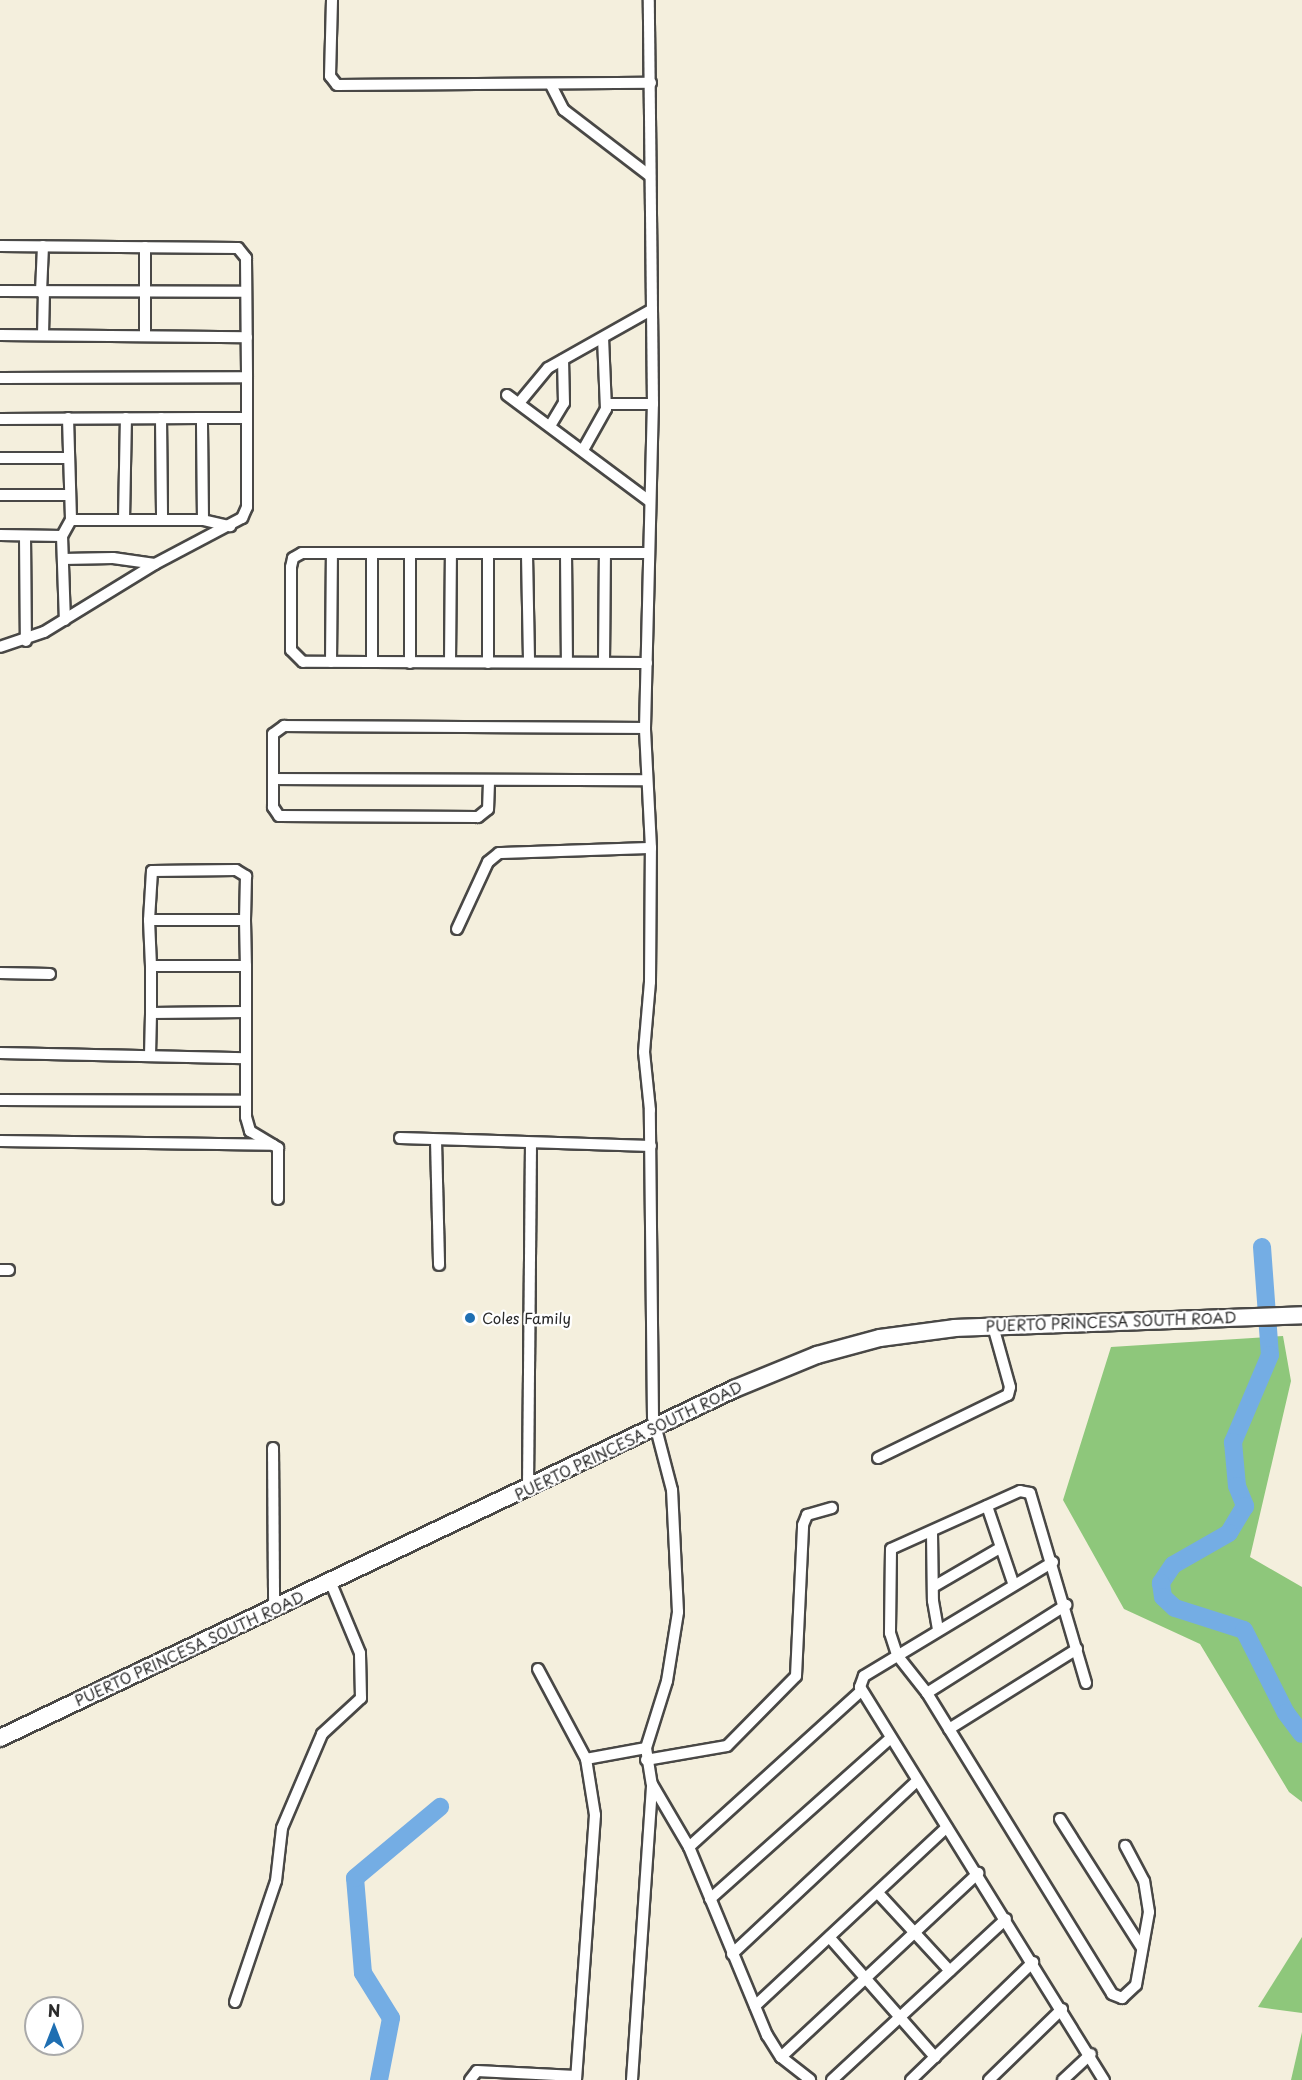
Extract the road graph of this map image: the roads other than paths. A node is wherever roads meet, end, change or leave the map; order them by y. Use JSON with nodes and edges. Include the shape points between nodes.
{"nodes":[{"id":1,"x":332,"y":0,"type":"edge"},
{"id":2,"x":649,"y":0,"type":"edge"},
{"id":3,"x":651,"y":83,"type":"junction"},
{"id":4,"x":551,"y":85,"type":"junction"},
{"id":5,"x":650,"y":176,"type":"junction"},
{"id":6,"x":0,"y":246,"type":"edge"},
{"id":7,"x":44,"y":246,"type":"junction"},
{"id":8,"x":145,"y":247,"type":"junction"},
{"id":9,"x":0,"y":291,"type":"edge"},
{"id":10,"x":43,"y":291,"type":"junction"},
{"id":11,"x":145,"y":291,"type":"junction"},
{"id":12,"x":246,"y":292,"type":"junction"},
{"id":13,"x":651,"y":309,"type":"junction"},
{"id":14,"x":0,"y":335,"type":"edge"},
{"id":15,"x":42,"y":335,"type":"junction"},
{"id":16,"x":145,"y":335,"type":"junction"},
{"id":17,"x":247,"y":337,"type":"junction"},
{"id":18,"x":603,"y":338,"type":"junction"},
{"id":19,"x":563,"y":360,"type":"junction"},
{"id":20,"x":247,"y":377,"type":"junction"},
{"id":21,"x":0,"y":378,"type":"edge"},
{"id":22,"x":507,"y":395,"type":"dead end"},
{"id":23,"x":519,"y":404,"type":"junction"},
{"id":24,"x":607,"y":404,"type":"junction"},
{"id":25,"x":653,"y":404,"type":"junction"},
{"id":26,"x":0,"y":418,"type":"edge"},
{"id":27,"x":68,"y":418,"type":"junction"},
{"id":28,"x":126,"y":418,"type":"junction"},
{"id":29,"x":161,"y":418,"type":"junction"},
{"id":30,"x":202,"y":418,"type":"junction"},
{"id":31,"x":246,"y":418,"type":"junction"},
{"id":32,"x":550,"y":426,"type":"junction"},
{"id":33,"x":583,"y":450,"type":"junction"},
{"id":34,"x":0,"y":458,"type":"edge"},
{"id":35,"x":69,"y":458,"type":"junction"},
{"id":36,"x":0,"y":495,"type":"edge"},
{"id":37,"x":70,"y":495,"type":"junction"},
{"id":38,"x":649,"y":501,"type":"junction"},
{"id":39,"x":71,"y":520,"type":"junction"},
{"id":40,"x":124,"y":520,"type":"junction"},
{"id":41,"x":162,"y":520,"type":"junction"},
{"id":42,"x":203,"y":520,"type":"junction"},
{"id":43,"x":230,"y":526,"type":"junction"},
{"id":44,"x":0,"y":536,"type":"edge"},
{"id":45,"x":25,"y":536,"type":"junction"},
{"id":46,"x":62,"y":536,"type":"junction"},
{"id":47,"x":332,"y":553,"type":"junction"},
{"id":48,"x":566,"y":553,"type":"junction"},
{"id":49,"x":605,"y":553,"type":"junction"},
{"id":50,"x":649,"y":553,"type":"junction"},
{"id":51,"x":372,"y":554,"type":"junction"},
{"id":52,"x":410,"y":555,"type":"junction"},
{"id":53,"x":451,"y":555,"type":"junction"},
{"id":54,"x":488,"y":555,"type":"junction"},
{"id":55,"x":527,"y":555,"type":"junction"},
{"id":56,"x":63,"y":559,"type":"junction"},
{"id":57,"x":155,"y":564,"type":"junction"},
{"id":58,"x":65,"y":620,"type":"junction"},
{"id":59,"x":26,"y":641,"type":"junction"},
{"id":60,"x":0,"y":647,"type":"edge"},
{"id":61,"x":331,"y":662,"type":"junction"},
{"id":62,"x":372,"y":662,"type":"junction"},
{"id":63,"x":450,"y":662,"type":"junction"},
{"id":64,"x":529,"y":662,"type":"junction"},
{"id":65,"x":567,"y":662,"type":"junction"},
{"id":66,"x":604,"y":662,"type":"junction"},
{"id":67,"x":410,"y":663,"type":"junction"},
{"id":68,"x":488,"y":663,"type":"junction"},
{"id":69,"x":647,"y":663,"type":"junction"},
{"id":70,"x":645,"y":728,"type":"junction"},
{"id":71,"x":274,"y":779,"type":"junction"},
{"id":72,"x":647,"y":780,"type":"junction"},
{"id":73,"x":489,"y":782,"type":"junction"},
{"id":74,"x":651,"y":848,"type":"junction"},
{"id":75,"x":149,"y":920,"type":"junction"},
{"id":76,"x":245,"y":920,"type":"junction"},
{"id":77,"x":457,"y":929,"type":"dead end"},
{"id":78,"x":151,"y":966,"type":"junction"},
{"id":79,"x":246,"y":966,"type":"junction"},
{"id":80,"x":0,"y":973,"type":"edge"},
{"id":81,"x":50,"y":974,"type":"dead end"},
{"id":82,"x":246,"y":1012,"type":"junction"},
{"id":83,"x":151,"y":1013,"type":"junction"},
{"id":84,"x":0,"y":1053,"type":"edge"},
{"id":85,"x":150,"y":1055,"type":"junction"},
{"id":86,"x":246,"y":1058,"type":"junction"},
{"id":87,"x":0,"y":1100,"type":"edge"},
{"id":88,"x":245,"y":1101,"type":"junction"},
{"id":89,"x":400,"y":1138,"type":"dead end"},
{"id":90,"x":436,"y":1140,"type":"junction"},
{"id":91,"x":0,"y":1141,"type":"edge"},
{"id":92,"x":531,"y":1143,"type":"junction"},
{"id":93,"x":277,"y":1145,"type":"junction"},
{"id":94,"x":651,"y":1146,"type":"junction"},
{"id":95,"x":278,"y":1198,"type":"dead end"},
{"id":96,"x":439,"y":1265,"type":"dead end"},
{"id":97,"x":1294,"y":1315,"type":"edge"},
{"id":98,"x":993,"y":1326,"type":"junction"},
{"id":99,"x":656,"y":1428,"type":"junction"},
{"id":100,"x":273,"y":1448,"type":"dead end"},
{"id":101,"x":878,"y":1458,"type":"dead end"},
{"id":102,"x":528,"y":1488,"type":"junction"},
{"id":103,"x":987,"y":1506,"type":"junction"},
{"id":104,"x":832,"y":1508,"type":"dead end"},
{"id":105,"x":932,"y":1533,"type":"junction"},
{"id":106,"x":1000,"y":1548,"type":"junction"},
{"id":107,"x":1053,"y":1562,"type":"junction"},
{"id":108,"x":330,"y":1581,"type":"junction"},
{"id":109,"x":1013,"y":1583,"type":"junction"},
{"id":110,"x":933,"y":1587,"type":"junction"},
{"id":111,"x":1066,"y":1605,"type":"junction"},
{"id":112,"x":274,"y":1607,"type":"junction"},
{"id":113,"x":938,"y":1629,"type":"junction"},
{"id":114,"x":1077,"y":1648,"type":"junction"},
{"id":115,"x":897,"y":1655,"type":"junction"},
{"id":116,"x":538,"y":1669,"type":"dead end"},
{"id":117,"x":1086,"y":1683,"type":"dead end"},
{"id":118,"x":861,"y":1691,"type":"junction"},
{"id":119,"x":927,"y":1693,"type":"junction"},
{"id":120,"x":949,"y":1729,"type":"junction"},
{"id":121,"x":0,"y":1738,"type":"edge"},
{"id":122,"x":891,"y":1738,"type":"junction"},
{"id":123,"x":646,"y":1748,"type":"junction"},
{"id":124,"x":586,"y":1759,"type":"junction"},
{"id":125,"x":646,"y":1760,"type":"junction"},
{"id":126,"x":917,"y":1781,"type":"junction"},
{"id":127,"x":652,"y":1784,"type":"junction"},
{"id":128,"x":1060,"y":1819,"type":"dead end"},
{"id":129,"x":947,"y":1827,"type":"junction"},
{"id":130,"x":1125,"y":1845,"type":"dead end"},
{"id":131,"x":689,"y":1847,"type":"junction"},
{"id":132,"x":978,"y":1873,"type":"junction"},
{"id":133,"x":878,"y":1893,"type":"junction"},
{"id":134,"x":710,"y":1899,"type":"junction"},
{"id":135,"x":1006,"y":1919,"type":"junction"},
{"id":136,"x":913,"y":1932,"type":"junction"},
{"id":137,"x":830,"y":1938,"type":"junction"},
{"id":138,"x":1143,"y":1948,"type":"junction"},
{"id":139,"x":732,"y":1953,"type":"junction"},
{"id":140,"x":1034,"y":1962,"type":"junction"},
{"id":141,"x":950,"y":1971,"type":"junction"},
{"id":142,"x":864,"y":1976,"type":"junction"},
{"id":143,"x":235,"y":2002,"type":"dead end"},
{"id":144,"x":755,"y":2006,"type":"junction"},
{"id":145,"x":1062,"y":2009,"type":"junction"},
{"id":146,"x":901,"y":2016,"type":"junction"},
{"id":147,"x":1091,"y":2054,"type":"junction"},
{"id":148,"x":781,"y":2056,"type":"junction"},
{"id":149,"x":935,"y":2057,"type":"junction"},
{"id":150,"x":506,"y":2076,"type":"edge"},
{"id":151,"x":540,"y":2077,"type":"edge"},
{"id":152,"x":576,"y":2078,"type":"edge"},
{"id":153,"x":470,"y":2080,"type":"edge"},
{"id":154,"x":632,"y":2080,"type":"edge"},
{"id":155,"x":810,"y":2080,"type":"edge"},
{"id":156,"x":832,"y":2080,"type":"edge"},
{"id":157,"x":910,"y":2080,"type":"edge"},
{"id":158,"x":988,"y":2080,"type":"edge"},
{"id":159,"x":1063,"y":2080,"type":"edge"},
{"id":160,"x":1104,"y":2080,"type":"edge"}],
"edges":[{"from":1,"to":4,"type":"street","via":[[330,76],[338,85]]},
{"from":2,"to":3,"type":"street"},
{"from":3,"to":4,"type":"street"},
{"from":3,"to":5,"type":"street"},
{"from":4,"to":5,"type":"street","via":[[564,110]]},
{"from":5,"to":13,"type":"street"},
{"from":6,"to":7,"type":"street"},
{"from":7,"to":8,"type":"street"},
{"from":7,"to":10,"type":"street"},
{"from":8,"to":11,"type":"street"},
{"from":8,"to":12,"type":"street","via":[[238,248],[246,258]]},
{"from":9,"to":10,"type":"street"},
{"from":10,"to":11,"type":"street"},
{"from":10,"to":15,"type":"street"},
{"from":11,"to":12,"type":"street"},
{"from":11,"to":16,"type":"street"},
{"from":12,"to":17,"type":"street"},
{"from":13,"to":18,"type":"street"},
{"from":13,"to":25,"type":"street"},
{"from":14,"to":15,"type":"street"},
{"from":15,"to":16,"type":"street"},
{"from":16,"to":17,"type":"street"},
{"from":17,"to":20,"type":"street"},
{"from":18,"to":19,"type":"street"},
{"from":18,"to":24,"type":"street"},
{"from":19,"to":23,"type":"street","via":[[541,374]]},
{"from":19,"to":32,"type":"street","via":[[564,403]]},
{"from":20,"to":21,"type":"street"},
{"from":20,"to":31,"type":"street"},
{"from":22,"to":23,"type":"street"},
{"from":23,"to":32,"type":"street"},
{"from":24,"to":25,"type":"street"},
{"from":24,"to":33,"type":"street","via":[[602,421]]},
{"from":25,"to":38,"type":"street"},
{"from":26,"to":27,"type":"street"},
{"from":27,"to":28,"type":"street"},
{"from":27,"to":35,"type":"street"},
{"from":28,"to":29,"type":"street"},
{"from":28,"to":40,"type":"street"},
{"from":29,"to":30,"type":"street"},
{"from":29,"to":41,"type":"street"},
{"from":30,"to":31,"type":"street"},
{"from":30,"to":42,"type":"street"},
{"from":31,"to":43,"type":"street","via":[[247,507],[242,518]]},
{"from":32,"to":33,"type":"street"},
{"from":33,"to":38,"type":"street"},
{"from":34,"to":35,"type":"street"},
{"from":35,"to":37,"type":"street"},
{"from":36,"to":37,"type":"street"},
{"from":37,"to":39,"type":"street"},
{"from":38,"to":50,"type":"street"},
{"from":39,"to":40,"type":"street"},
{"from":39,"to":46,"type":"street"},
{"from":40,"to":41,"type":"street"},
{"from":41,"to":42,"type":"street"},
{"from":42,"to":43,"type":"street"},
{"from":43,"to":57,"type":"street"},
{"from":44,"to":45,"type":"street"},
{"from":45,"to":46,"type":"street"},
{"from":45,"to":59,"type":"street"},
{"from":46,"to":56,"type":"street"},
{"from":47,"to":51,"type":"street"},
{"from":47,"to":61,"type":"street"},
{"from":47,"to":61,"type":"street","via":[[302,553],[293,558],[290,598],[292,654],[303,662]]},
{"from":48,"to":49,"type":"street"},
{"from":48,"to":55,"type":"street"},
{"from":48,"to":65,"type":"street"},
{"from":49,"to":50,"type":"street"},
{"from":49,"to":66,"type":"street"},
{"from":50,"to":69,"type":"street"},
{"from":51,"to":52,"type":"street"},
{"from":51,"to":62,"type":"street"},
{"from":52,"to":53,"type":"street"},
{"from":52,"to":67,"type":"street"},
{"from":53,"to":54,"type":"street"},
{"from":53,"to":63,"type":"street"},
{"from":54,"to":55,"type":"street"},
{"from":54,"to":68,"type":"street"},
{"from":55,"to":64,"type":"street"},
{"from":56,"to":57,"type":"street","via":[[113,558]]},
{"from":56,"to":58,"type":"street"},
{"from":57,"to":58,"type":"street"},
{"from":58,"to":59,"type":"street"},
{"from":59,"to":60,"type":"street"},
{"from":61,"to":62,"type":"street"},
{"from":62,"to":67,"type":"street"},
{"from":63,"to":67,"type":"street"},
{"from":63,"to":68,"type":"street"},
{"from":64,"to":65,"type":"street"},
{"from":64,"to":68,"type":"street"},
{"from":65,"to":66,"type":"street"},
{"from":66,"to":69,"type":"street"},
{"from":69,"to":70,"type":"street"},
{"from":70,"to":71,"type":"street","via":[[279,727],[273,734]]},
{"from":70,"to":72,"type":"street"},
{"from":71,"to":73,"type":"street"},
{"from":71,"to":73,"type":"street","via":[[274,811],[283,817],[478,817],[488,809]]},
{"from":72,"to":73,"type":"street"},
{"from":72,"to":74,"type":"street"},
{"from":74,"to":77,"type":"street","via":[[499,853],[488,862]]},
{"from":74,"to":94,"type":"street","via":[[650,982],[644,1052]]},
{"from":75,"to":76,"type":"street"},
{"from":75,"to":76,"type":"street","via":[[150,873],[202,870],[244,873]]},
{"from":75,"to":78,"type":"street"},
{"from":76,"to":79,"type":"street"},
{"from":78,"to":79,"type":"street"},
{"from":78,"to":83,"type":"street"},
{"from":79,"to":82,"type":"street"},
{"from":80,"to":81,"type":"street"},
{"from":82,"to":83,"type":"street"},
{"from":82,"to":86,"type":"street"},
{"from":83,"to":85,"type":"street"},
{"from":84,"to":85,"type":"street"},
{"from":85,"to":86,"type":"street"},
{"from":86,"to":88,"type":"street"},
{"from":87,"to":88,"type":"street"},
{"from":88,"to":93,"type":"street","via":[[250,1131]]},
{"from":89,"to":90,"type":"street"},
{"from":90,"to":92,"type":"street"},
{"from":90,"to":96,"type":"street"},
{"from":91,"to":93,"type":"street"},
{"from":92,"to":94,"type":"street"},
{"from":92,"to":102,"type":"street"},
{"from":93,"to":95,"type":"street"},
{"from":94,"to":99,"type":"street"},
{"from":97,"to":98,"type":"main road","name":"PUERTO PRINCESA SOUTH ROAD"},
{"from":98,"to":99,"type":"main road","name":"PUERTO PRINCESA SOUTH ROAD","via":[[915,1332],[852,1344],[787,1366]]},
{"from":98,"to":101,"type":"street","via":[[1010,1387],[1008,1395]]},
{"from":99,"to":102,"type":"main road","name":"PUERTO PRINCESA SOUTH ROAD"},
{"from":99,"to":123,"type":"street","via":[[672,1490],[678,1612],[669,1672]]},
{"from":100,"to":112,"type":"street"},
{"from":102,"to":108,"type":"main road","name":"PUERTO PRINCESA SOUTH ROAD"},
{"from":103,"to":105,"type":"street"},
{"from":103,"to":106,"type":"street"},
{"from":103,"to":107,"type":"street","via":[[1020,1491],[1030,1493]]},
{"from":104,"to":125,"type":"street","via":[[807,1515],[803,1525],[796,1676],[727,1746]]},
{"from":105,"to":110,"type":"street"},
{"from":105,"to":115,"type":"street","via":[[894,1546],[889,1552],[891,1640]]},
{"from":106,"to":109,"type":"street"},
{"from":106,"to":110,"type":"street"},
{"from":107,"to":109,"type":"street"},
{"from":107,"to":111,"type":"street"},
{"from":108,"to":112,"type":"main road","name":"PUERTO PRINCESA SOUTH ROAD"},
{"from":108,"to":143,"type":"street","via":[[360,1653],[361,1698],[322,1734],[282,1828],[276,1881]]},
{"from":109,"to":113,"type":"street"},
{"from":110,"to":113,"type":"street"},
{"from":111,"to":114,"type":"street"},
{"from":111,"to":119,"type":"street"},
{"from":112,"to":121,"type":"main road","name":"PUERTO PRINCESA SOUTH ROAD"},
{"from":113,"to":115,"type":"street"},
{"from":114,"to":117,"type":"street"},
{"from":114,"to":120,"type":"street"},
{"from":115,"to":118,"type":"street","via":[[864,1676]]},
{"from":115,"to":119,"type":"street"},
{"from":116,"to":124,"type":"street"},
{"from":118,"to":122,"type":"street"},
{"from":118,"to":131,"type":"street"},
{"from":119,"to":120,"type":"street"},
{"from":120,"to":138,"type":"street","via":[[1114,1997],[1126,1997],[1133,1990]]},
{"from":122,"to":126,"type":"street"},
{"from":122,"to":134,"type":"street"},
{"from":123,"to":124,"type":"street"},
{"from":123,"to":125,"type":"street"},
{"from":124,"to":152,"type":"street","via":[[595,1815]]},
{"from":125,"to":127,"type":"street"},
{"from":126,"to":129,"type":"street"},
{"from":126,"to":139,"type":"street"},
{"from":127,"to":131,"type":"street"},
{"from":127,"to":154,"type":"street"},
{"from":128,"to":138,"type":"street"},
{"from":129,"to":132,"type":"street"},
{"from":129,"to":133,"type":"street"},
{"from":130,"to":138,"type":"street","via":[[1148,1896]]},
{"from":131,"to":134,"type":"street"},
{"from":132,"to":135,"type":"street"},
{"from":132,"to":136,"type":"street"},
{"from":133,"to":136,"type":"street"},
{"from":133,"to":137,"type":"street"},
{"from":134,"to":139,"type":"street"},
{"from":135,"to":140,"type":"street"},
{"from":135,"to":141,"type":"street"},
{"from":136,"to":141,"type":"street"},
{"from":136,"to":142,"type":"street"},
{"from":137,"to":142,"type":"street"},
{"from":137,"to":144,"type":"street"},
{"from":139,"to":144,"type":"street"},
{"from":140,"to":145,"type":"street"},
{"from":140,"to":149,"type":"street"},
{"from":141,"to":146,"type":"street"},
{"from":142,"to":146,"type":"street"},
{"from":142,"to":148,"type":"street"},
{"from":144,"to":148,"type":"street"},
{"from":145,"to":147,"type":"street"},
{"from":145,"to":158,"type":"street"},
{"from":146,"to":149,"type":"street"},
{"from":146,"to":156,"type":"street"},
{"from":147,"to":159,"type":"street"},
{"from":147,"to":160,"type":"street"},
{"from":148,"to":155,"type":"street"},
{"from":149,"to":157,"type":"street"},
{"from":150,"to":151,"type":"street"},
{"from":150,"to":153,"type":"street","via":[[477,2071]]},
{"from":151,"to":152,"type":"street"}]}
